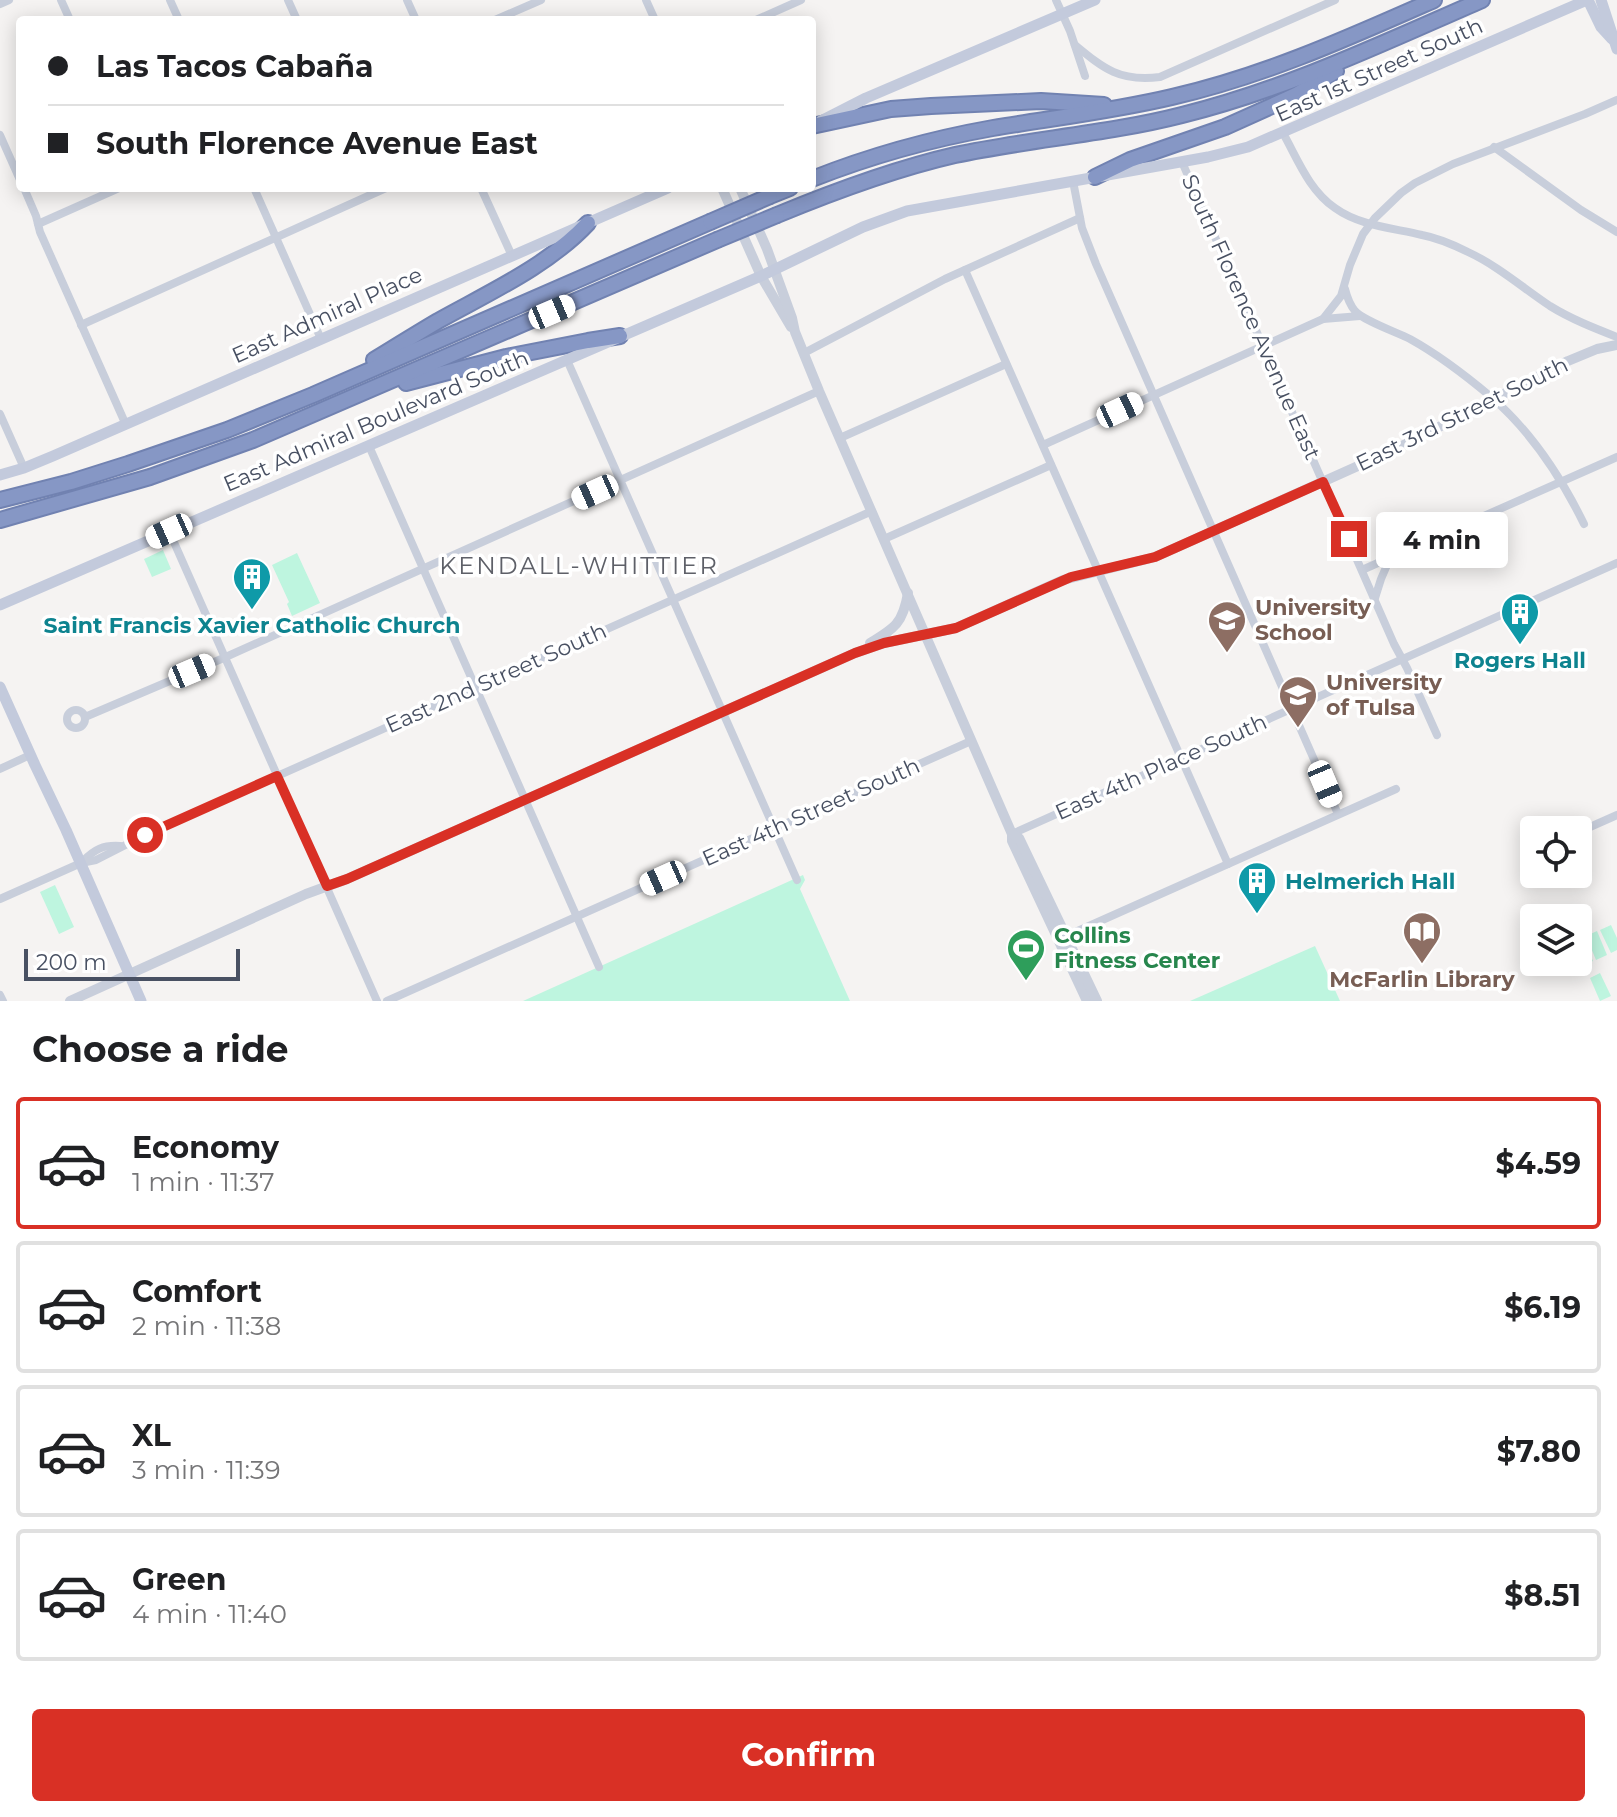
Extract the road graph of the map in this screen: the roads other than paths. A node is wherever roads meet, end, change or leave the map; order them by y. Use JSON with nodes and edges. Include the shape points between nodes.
{"nodes":[{"id":1,"x":9,"y":0,"type":"edge"},
{"id":2,"x":541,"y":0,"type":"edge"},
{"id":3,"x":801,"y":0,"type":"edge"},
{"id":4,"x":1056,"y":0,"type":"edge"},
{"id":5,"x":1095,"y":0,"type":"edge"},
{"id":6,"x":1335,"y":0,"type":"edge"},
{"id":7,"x":1434,"y":0,"type":"edge"},
{"id":8,"x":1482,"y":0,"type":"edge"},
{"id":9,"x":1587,"y":0,"type":"edge"},
{"id":10,"x":1601,"y":0,"type":"edge"},
{"id":11,"x":528,"y":3,"type":"edge"},
{"id":12,"x":0,"y":4,"type":"edge"},
{"id":13,"x":1063,"y":14,"type":"junction"},
{"id":14,"x":503,"y":16,"type":"edge"},
{"id":15,"x":765,"y":16,"type":"edge"},
{"id":16,"x":1380,"y":44,"type":"junction"},
{"id":17,"x":1615,"y":44,"type":"edge"},
{"id":18,"x":1075,"y":45,"type":"junction"},
{"id":19,"x":1085,"y":76,"type":"dead end"},
{"id":20,"x":1617,"y":100,"type":"edge"},
{"id":21,"x":1129,"y":106,"type":"junction"},
{"id":22,"x":816,"y":124,"type":"edge"},
{"id":23,"x":816,"y":125,"type":"edge"},
{"id":24,"x":1283,"y":133,"type":"junction"},
{"id":25,"x":0,"y":135,"type":"edge"},
{"id":26,"x":1494,"y":147,"type":"junction"},
{"id":27,"x":1182,"y":162,"type":"junction"},
{"id":28,"x":16,"y":171,"type":"edge"},
{"id":29,"x":1095,"y":177,"type":"junction"},
{"id":30,"x":816,"y":178,"type":"edge"},
{"id":31,"x":1073,"y":181,"type":"junction"},
{"id":32,"x":26,"y":192,"type":"edge"},
{"id":33,"x":110,"y":192,"type":"edge"},
{"id":34,"x":256,"y":192,"type":"edge"},
{"id":35,"x":377,"y":192,"type":"edge"},
{"id":36,"x":483,"y":192,"type":"edge"},
{"id":37,"x":659,"y":192,"type":"edge"},
{"id":38,"x":724,"y":192,"type":"edge"},
{"id":39,"x":742,"y":192,"type":"edge"},
{"id":40,"x":780,"y":192,"type":"edge"},
{"id":41,"x":1080,"y":218,"type":"junction"},
{"id":42,"x":588,"y":223,"type":"junction"},
{"id":43,"x":38,"y":224,"type":"junction"},
{"id":44,"x":1371,"y":224,"type":"junction"},
{"id":45,"x":1617,"y":232,"type":"edge"},
{"id":46,"x":276,"y":238,"type":"junction"},
{"id":47,"x":512,"y":256,"type":"junction"},
{"id":48,"x":775,"y":269,"type":"junction"},
{"id":49,"x":965,"y":270,"type":"junction"},
{"id":50,"x":761,"y":276,"type":"junction"},
{"id":51,"x":1344,"y":288,"type":"junction"},
{"id":52,"x":1361,"y":315,"type":"junction"},
{"id":53,"x":1323,"y":319,"type":"junction"},
{"id":54,"x":81,"y":325,"type":"junction"},
{"id":55,"x":795,"y":332,"type":"junction"},
{"id":56,"x":620,"y":336,"type":"junction"},
{"id":57,"x":1617,"y":337,"type":"edge"},
{"id":58,"x":321,"y":339,"type":"junction"},
{"id":59,"x":1617,"y":345,"type":"edge"},
{"id":60,"x":1263,"y":346,"type":"junction"},
{"id":61,"x":804,"y":353,"type":"junction"},
{"id":62,"x":567,"y":360,"type":"junction"},
{"id":63,"x":1006,"y":364,"type":"junction"},
{"id":64,"x":325,"y":390,"type":"junction"},
{"id":65,"x":819,"y":391,"type":"junction"},
{"id":66,"x":367,"y":392,"type":"junction"},
{"id":67,"x":1153,"y":395,"type":"junction"},
{"id":68,"x":1493,"y":399,"type":"junction"},
{"id":69,"x":0,"y":414,"type":"edge"},
{"id":70,"x":126,"y":425,"type":"junction"},
{"id":71,"x":840,"y":438,"type":"junction"},
{"id":72,"x":1043,"y":445,"type":"junction"},
{"id":73,"x":369,"y":446,"type":"junction"},
{"id":74,"x":1617,"y":457,"type":"edge"},
{"id":75,"x":1051,"y":465,"type":"junction"},
{"id":76,"x":24,"y":468,"type":"junction"},
{"id":77,"x":0,"y":475,"type":"edge"},
{"id":78,"x":620,"y":481,"type":"junction"},
{"id":79,"x":1561,"y":481,"type":"junction"},
{"id":80,"x":1323,"y":482,"type":"junction"},
{"id":81,"x":0,"y":500,"type":"edge"},
{"id":82,"x":872,"y":511,"type":"junction"},
{"id":83,"x":0,"y":520,"type":"edge"},
{"id":84,"x":1584,"y":524,"type":"dead end"},
{"id":85,"x":169,"y":531,"type":"junction"},
{"id":86,"x":1214,"y":531,"type":"junction"},
{"id":87,"x":884,"y":539,"type":"junction"},
{"id":88,"x":1391,"y":558,"type":"junction"},
{"id":89,"x":1617,"y":563,"type":"edge"},
{"id":90,"x":423,"y":568,"type":"junction"},
{"id":91,"x":1098,"y":570,"type":"junction"},
{"id":92,"x":1362,"y":570,"type":"junction"},
{"id":93,"x":908,"y":593,"type":"junction"},
{"id":94,"x":1375,"y":598,"type":"junction"},
{"id":95,"x":672,"y":599,"type":"junction"},
{"id":96,"x":0,"y":605,"type":"edge"},
{"id":97,"x":926,"y":635,"type":"junction"},
{"id":98,"x":855,"y":653,"type":"junction"},
{"id":99,"x":225,"y":657,"type":"junction"},
{"id":100,"x":1403,"y":660,"type":"junction"},
{"id":101,"x":0,"y":687,"type":"edge"},
{"id":102,"x":475,"y":688,"type":"junction"},
{"id":103,"x":1292,"y":709,"type":"junction"},
{"id":104,"x":722,"y":711,"type":"junction"},
{"id":105,"x":85,"y":717,"type":"dead end"},
{"id":106,"x":1437,"y":735,"type":"dead end"},
{"id":107,"x":971,"y":741,"type":"junction"},
{"id":108,"x":30,"y":755,"type":"junction"},
{"id":109,"x":1181,"y":759,"type":"junction"},
{"id":110,"x":0,"y":769,"type":"edge"},
{"id":111,"x":277,"y":776,"type":"junction"},
{"id":112,"x":1396,"y":789,"type":"dead end"},
{"id":113,"x":525,"y":799,"type":"junction"},
{"id":114,"x":1338,"y":814,"type":"junction"},
{"id":115,"x":1617,"y":815,"type":"edge"},
{"id":116,"x":1592,"y":826,"type":"edge"},
{"id":117,"x":774,"y":829,"type":"junction"},
{"id":118,"x":1012,"y":834,"type":"junction"},
{"id":119,"x":81,"y":863,"type":"junction"},
{"id":120,"x":1228,"y":864,"type":"junction"},
{"id":121,"x":797,"y":880,"type":"dead end"},
{"id":122,"x":327,"y":886,"type":"junction"},
{"id":123,"x":0,"y":899,"type":"edge"},
{"id":124,"x":577,"y":917,"type":"junction"},
{"id":125,"x":1062,"y":938,"type":"junction"},
{"id":126,"x":599,"y":967,"type":"dead end"},
{"id":127,"x":130,"y":975,"type":"junction"},
{"id":128,"x":0,"y":995,"type":"edge"},
{"id":129,"x":3,"y":1001,"type":"edge"},
{"id":130,"x":70,"y":1001,"type":"edge"},
{"id":131,"x":141,"y":1001,"type":"edge"},
{"id":132,"x":377,"y":1001,"type":"edge"},
{"id":133,"x":387,"y":1001,"type":"edge"},
{"id":134,"x":1087,"y":1001,"type":"edge"},
{"id":135,"x":1097,"y":1001,"type":"edge"}],
"edges":[{"from":1,"to":12,"type":"street"},
{"from":2,"to":11,"type":"street"},
{"from":3,"to":15,"type":"street"},
{"from":4,"to":13,"type":"street"},
{"from":5,"to":13,"type":"main road"},
{"from":6,"to":18,"type":"street","via":[[1160,77],[1130,78],[1104,69]]},
{"from":7,"to":21,"type":"highway","via":[[1266,70]]},
{"from":8,"to":16,"type":"highway"},
{"from":9,"to":17,"type":"main road"},
{"from":9,"to":24,"type":"main road","name":"East 1st Street South"},
{"from":10,"to":17,"type":"main road"},
{"from":11,"to":14,"type":"street"},
{"from":13,"to":18,"type":"street"},
{"from":13,"to":22,"type":"main road"},
{"from":16,"to":29,"type":"highway","via":[[1296,95]]},
{"from":16,"to":66,"type":"highway","bridge":true,"via":[[1242,99],[1144,124],[957,155],[853,185]]},
{"from":18,"to":19,"type":"street"},
{"from":20,"to":26,"type":"street"},
{"from":21,"to":23,"type":"highway","via":[[1041,101],[931,106]]},
{"from":21,"to":30,"type":"highway","via":[[933,141]]},
{"from":24,"to":27,"type":"main road","name":"East 1st Street South","via":[[1232,152]]},
{"from":24,"to":44,"type":"street","via":[[1323,198]]},
{"from":25,"to":28,"type":"street"},
{"from":26,"to":44,"type":"street","via":[[1415,183]]},
{"from":26,"to":45,"type":"street"},
{"from":27,"to":29,"type":"main road","name":"East Admiral Boulevard South"},
{"from":27,"to":60,"type":"street","name":"South Florence Avenue East"},
{"from":29,"to":31,"type":"main road","name":"East Admiral Boulevard South"},
{"from":31,"to":41,"type":"street"},
{"from":31,"to":48,"type":"main road","name":"East Admiral Boulevard South","via":[[907,211]]},
{"from":32,"to":43,"type":"street"},
{"from":33,"to":43,"type":"street"},
{"from":34,"to":46,"type":"street"},
{"from":35,"to":46,"type":"street"},
{"from":36,"to":47,"type":"street"},
{"from":37,"to":42,"type":"main road","name":"East Admiral Place"},
{"from":38,"to":50,"type":"street"},
{"from":39,"to":48,"type":"street"},
{"from":40,"to":64,"type":"highway","bridge":true},
{"from":41,"to":49,"type":"street"},
{"from":41,"to":67,"type":"street"},
{"from":42,"to":47,"type":"main road","name":"East Admiral Place"},
{"from":42,"to":64,"type":"highway","via":[[572,241],[506,284]]},
{"from":43,"to":54,"type":"street"},
{"from":44,"to":51,"type":"street","via":[[1354,253]]},
{"from":44,"to":57,"type":"street","via":[[1469,252],[1553,307]]},
{"from":46,"to":54,"type":"street"},
{"from":46,"to":58,"type":"street"},
{"from":47,"to":58,"type":"main road","name":"East Admiral Place"},
{"from":48,"to":50,"type":"main road","name":"East Admiral Boulevard South"},
{"from":48,"to":55,"type":"street"},
{"from":49,"to":61,"type":"street"},
{"from":49,"to":63,"type":"street"},
{"from":50,"to":55,"type":"street"},
{"from":50,"to":56,"type":"main road","name":"East Admiral Boulevard South"},
{"from":51,"to":52,"type":"street"},
{"from":51,"to":53,"type":"street"},
{"from":52,"to":53,"type":"street"},
{"from":52,"to":68,"type":"street","via":[[1412,340]]},
{"from":53,"to":60,"type":"street"},
{"from":54,"to":70,"type":"street"},
{"from":55,"to":61,"type":"street"},
{"from":56,"to":62,"type":"main road","name":"East Admiral Boulevard South"},
{"from":56,"to":66,"type":"highway","via":[[506,357]]},
{"from":58,"to":70,"type":"main road","name":"East Admiral Place"},
{"from":59,"to":68,"type":"street","name":"East 3rd Street South","via":[[1568,361]]},
{"from":60,"to":67,"type":"street"},
{"from":60,"to":80,"type":"street","name":"South Florence Avenue East"},
{"from":61,"to":65,"type":"street"},
{"from":62,"to":73,"type":"main road","name":"East Admiral Boulevard South"},
{"from":62,"to":78,"type":"street"},
{"from":63,"to":71,"type":"street"},
{"from":63,"to":72,"type":"street"},
{"from":64,"to":81,"type":"highway","via":[[182,447]]},
{"from":65,"to":71,"type":"street"},
{"from":65,"to":78,"type":"street"},
{"from":66,"to":83,"type":"highway","via":[[203,459]]},
{"from":67,"to":72,"type":"street"},
{"from":67,"to":86,"type":"street"},
{"from":68,"to":79,"type":"street"},
{"from":68,"to":80,"type":"street","name":"East 3rd Street South"},
{"from":69,"to":76,"type":"street"},
{"from":70,"to":76,"type":"main road","name":"East Admiral Place"},
{"from":71,"to":82,"type":"street"},
{"from":72,"to":75,"type":"street"},
{"from":73,"to":85,"type":"main road","name":"East Admiral Boulevard South"},
{"from":73,"to":90,"type":"street"},
{"from":74,"to":79,"type":"street"},
{"from":75,"to":87,"type":"street"},
{"from":75,"to":91,"type":"street"},
{"from":76,"to":77,"type":"main road","name":"East Admiral Place"},
{"from":78,"to":90,"type":"street"},
{"from":78,"to":95,"type":"street"},
{"from":79,"to":84,"type":"street"},
{"from":79,"to":88,"type":"street"},
{"from":80,"to":86,"type":"street","name":"East 3rd Street South"},
{"from":80,"to":92,"type":"street","name":"South Florence Avenue East"},
{"from":82,"to":87,"type":"street"},
{"from":82,"to":95,"type":"street","name":"East 2nd Street South"},
{"from":85,"to":96,"type":"main road","name":"East Admiral Boulevard South"},
{"from":85,"to":99,"type":"street"},
{"from":86,"to":91,"type":"street","name":"East 3rd Street South","via":[[1155,557]]},
{"from":86,"to":103,"type":"street"},
{"from":87,"to":93,"type":"street"},
{"from":88,"to":92,"type":"street"},
{"from":88,"to":94,"type":"street"},
{"from":89,"to":100,"type":"street","name":"East 4th Place South"},
{"from":90,"to":99,"type":"street"},
{"from":90,"to":102,"type":"street"},
{"from":91,"to":97,"type":"street","name":"East 3rd Street South","via":[[956,628]]},
{"from":91,"to":109,"type":"street"},
{"from":92,"to":94,"type":"street","name":"South Florence Avenue East"},
{"from":93,"to":97,"type":"street"},
{"from":93,"to":98,"type":"street","via":[[905,611],[891,631]]},
{"from":94,"to":100,"type":"street","name":"South Florence Avenue East"},
{"from":95,"to":102,"type":"street","name":"East 2nd Street South"},
{"from":95,"to":104,"type":"street"},
{"from":97,"to":98,"type":"street","name":"East 3rd Street South"},
{"from":97,"to":107,"type":"street"},
{"from":98,"to":104,"type":"street","name":"East 3rd Street South"},
{"from":99,"to":105,"type":"street"},
{"from":99,"to":111,"type":"street"},
{"from":100,"to":103,"type":"street","name":"East 4th Place South"},
{"from":100,"to":106,"type":"street","name":"South Florence Avenue East"},
{"from":101,"to":108,"type":"main road"},
{"from":102,"to":111,"type":"street","name":"East 2nd Street South"},
{"from":102,"to":113,"type":"street"},
{"from":103,"to":109,"type":"street","name":"East 4th Place South"},
{"from":103,"to":114,"type":"street"},
{"from":104,"to":113,"type":"street","name":"East 3rd Street South"},
{"from":104,"to":117,"type":"street"},
{"from":107,"to":117,"type":"street","name":"East 4th Street South"},
{"from":107,"to":118,"type":"street"},
{"from":108,"to":110,"type":"street"},
{"from":108,"to":119,"type":"main road"},
{"from":109,"to":118,"type":"street","name":"East 4th Place South"},
{"from":109,"to":120,"type":"street"},
{"from":111,"to":119,"type":"street","name":"East 2nd Street South","via":[[121,846],[105,845]]},
{"from":111,"to":122,"type":"street"},
{"from":112,"to":114,"type":"street"},
{"from":113,"to":122,"type":"street","name":"East 3rd Street South"},
{"from":113,"to":124,"type":"street"},
{"from":114,"to":120,"type":"street"},
{"from":115,"to":116,"type":"street"},
{"from":117,"to":121,"type":"street"},
{"from":117,"to":124,"type":"street","name":"East 4th Street South"},
{"from":118,"to":125,"type":"street"},
{"from":119,"to":123,"type":"street","name":"East 2nd Street South"},
{"from":119,"to":127,"type":"main road"},
{"from":120,"to":125,"type":"street"},
{"from":122,"to":127,"type":"street","name":"East 3rd Street South"},
{"from":122,"to":132,"type":"street"},
{"from":124,"to":126,"type":"street"},
{"from":124,"to":133,"type":"street","name":"East 4th Street South"},
{"from":125,"to":134,"type":"street"},
{"from":125,"to":135,"type":"street"},
{"from":127,"to":130,"type":"street","name":"East 3rd Street South"},
{"from":127,"to":131,"type":"main road"},
{"from":128,"to":129,"type":"street"}]}
